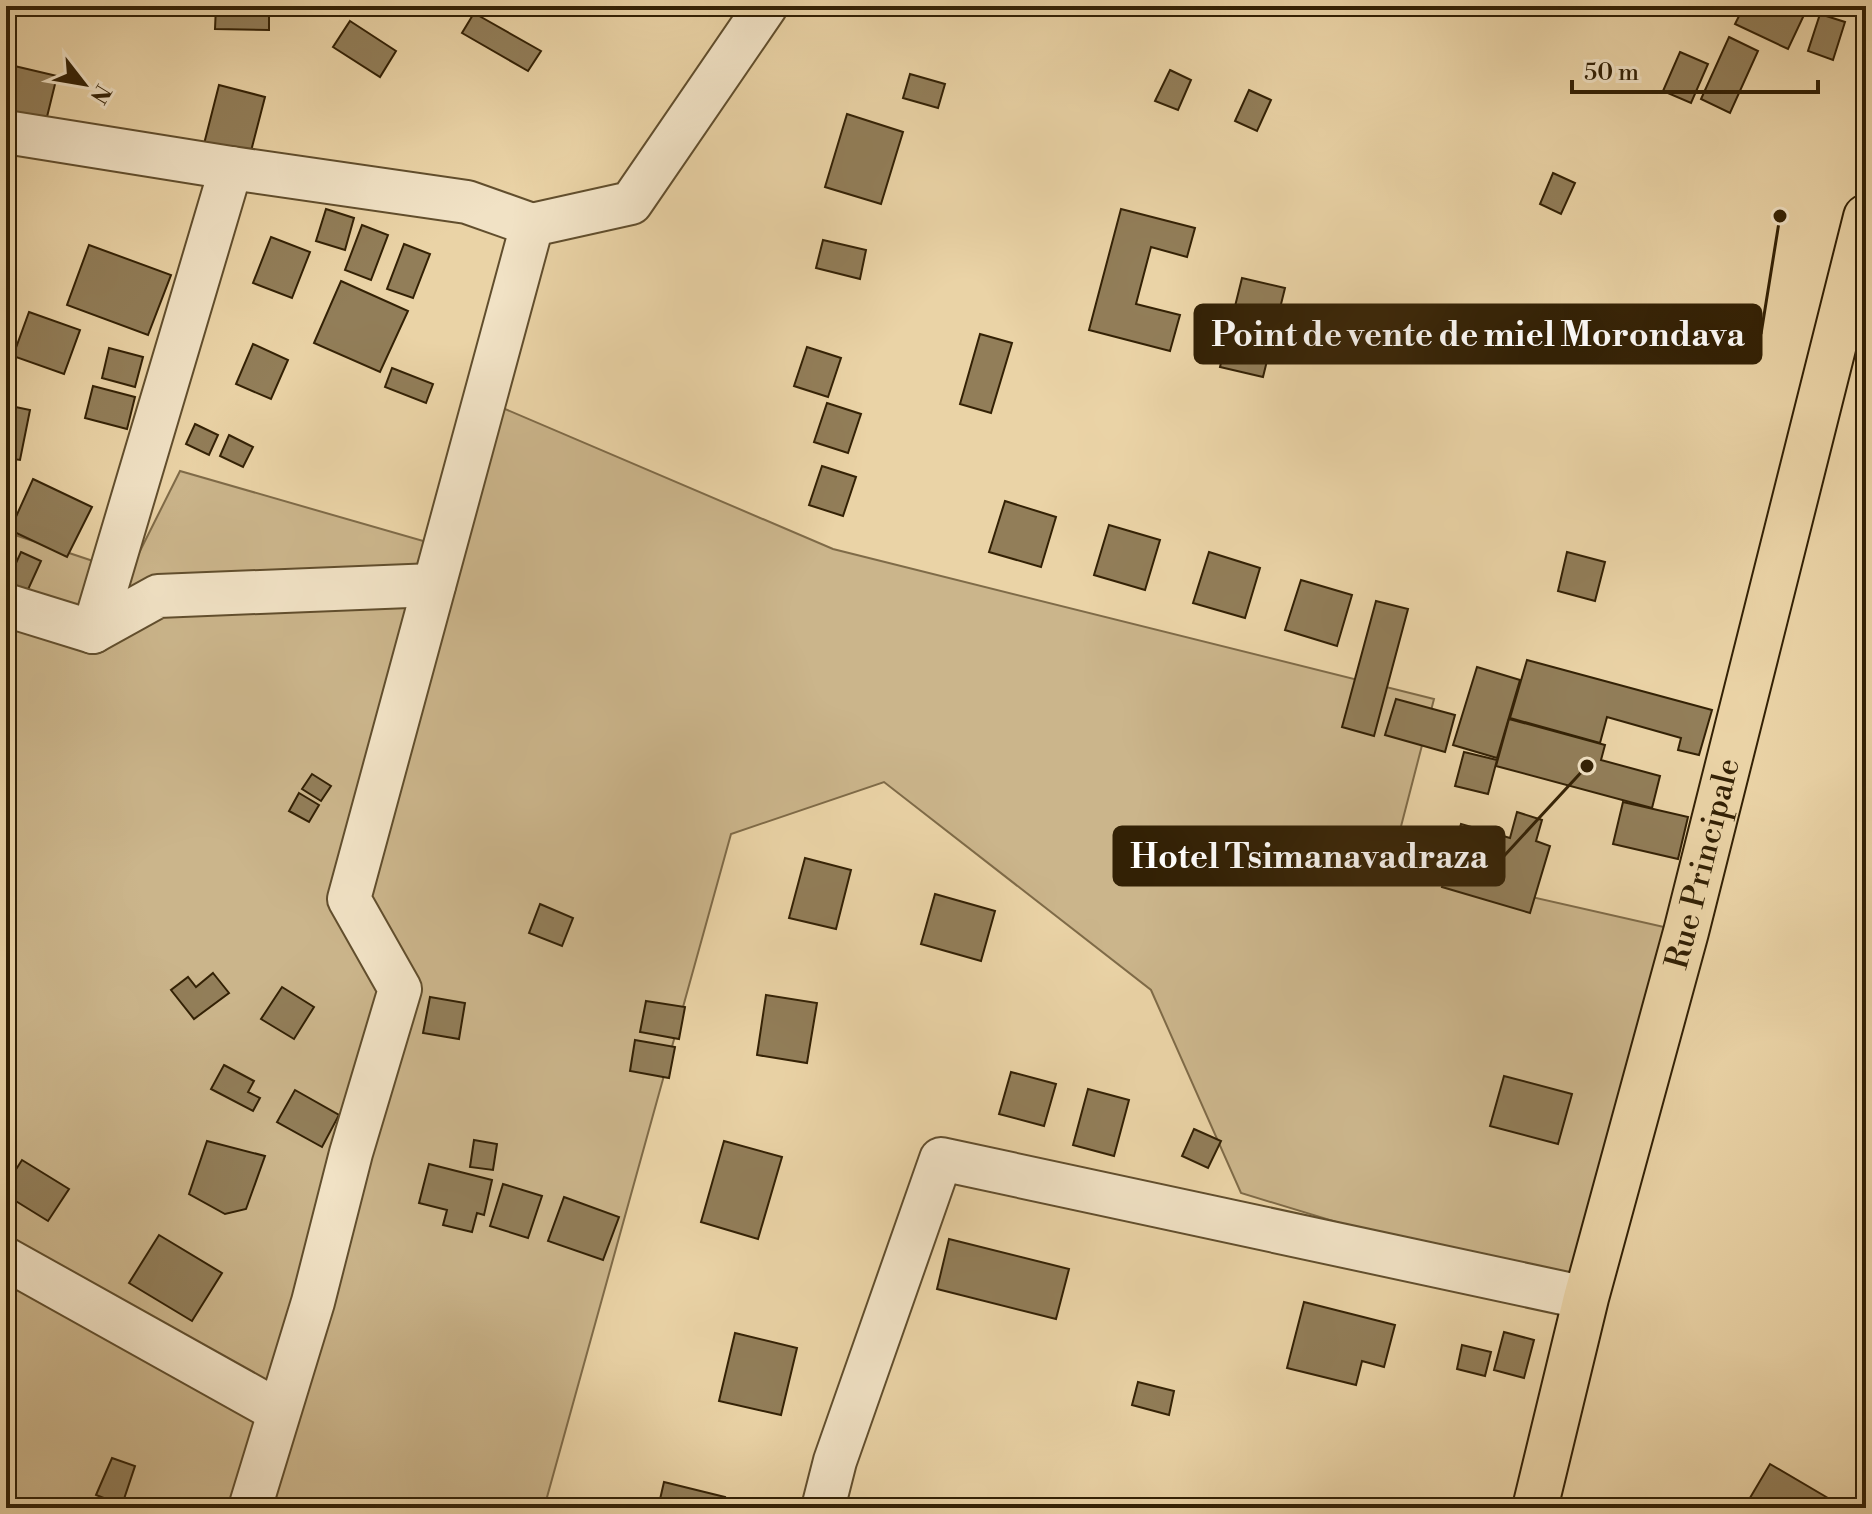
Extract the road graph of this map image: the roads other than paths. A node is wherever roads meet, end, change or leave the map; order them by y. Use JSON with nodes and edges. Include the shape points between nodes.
{"nodes":[{"id":1,"x":766,"y":6,"type":"edge"},
{"id":2,"x":6,"y":132,"type":"edge"},
{"id":3,"x":231,"y":168,"type":"junction"},
{"id":4,"x":1866,"y":217,"type":"edge"},
{"id":5,"x":532,"y":225,"type":"junction"},
{"id":6,"x":1856,"y":287,"type":"edge"},
{"id":7,"x":434,"y":585,"type":"junction"},
{"id":8,"x":6,"y":605,"type":"edge"},
{"id":9,"x":93,"y":632,"type":"junction"},
{"id":10,"x":6,"y":1259,"type":"edge"},
{"id":11,"x":1586,"y":1298,"type":"junction"},
{"id":12,"x":278,"y":1411,"type":"junction"},
{"id":13,"x":250,"y":1508,"type":"edge"},
{"id":14,"x":823,"y":1508,"type":"edge"},
{"id":15,"x":1535,"y":1508,"type":"edge"}],
"edges":[{"from":1,"to":5,"type":"street","via":[[631,203]]},
{"from":2,"to":3,"type":"street"},
{"from":3,"to":5,"type":"street","via":[[467,202]]},
{"from":3,"to":9,"type":"street"},
{"from":4,"to":6,"type":"main road","name":"Rue Principale"},
{"from":5,"to":7,"type":"street"},
{"from":6,"to":11,"type":"main road","name":"Rue Principale"},
{"from":7,"to":9,"type":"street","via":[[158,596]]},
{"from":7,"to":12,"type":"street","via":[[349,899],[400,989]]},
{"from":8,"to":9,"type":"street"},
{"from":10,"to":12,"type":"street"},
{"from":11,"to":14,"type":"street","via":[[941,1159]]},
{"from":11,"to":15,"type":"main road","name":"Rue Principale"},
{"from":12,"to":13,"type":"street"}]}
